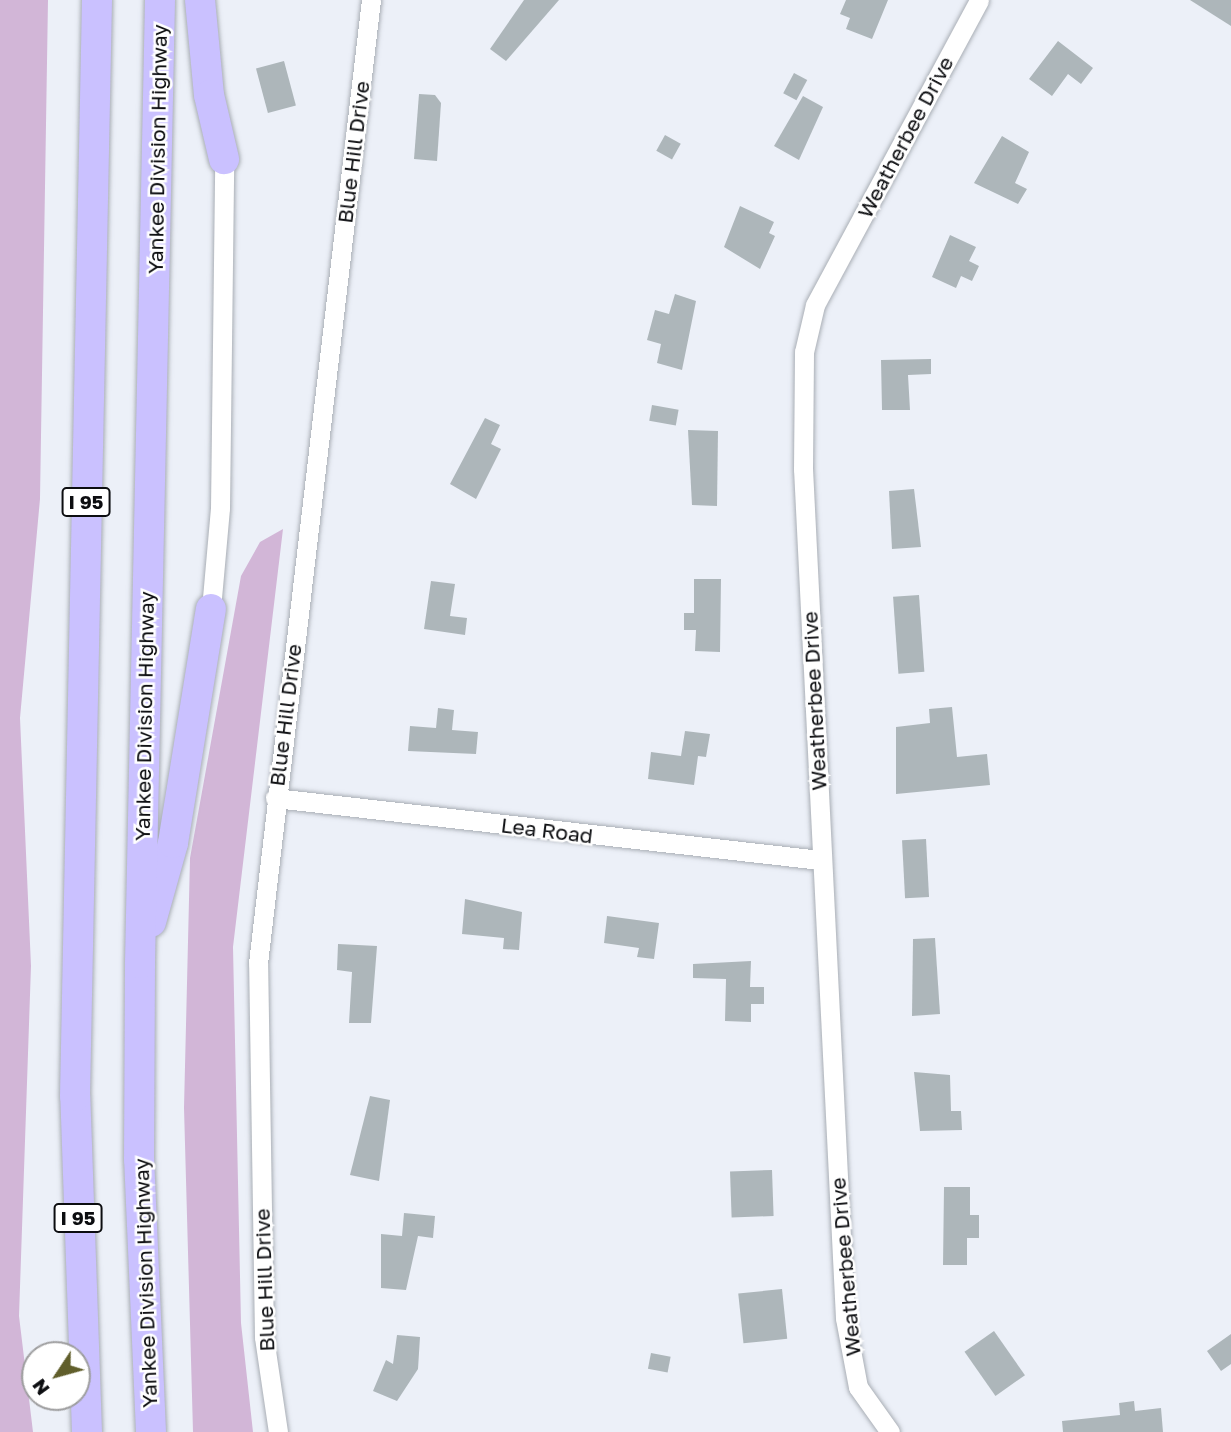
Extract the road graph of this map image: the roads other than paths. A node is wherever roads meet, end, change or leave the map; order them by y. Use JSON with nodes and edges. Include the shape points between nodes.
{"nodes":[{"id":1,"x":97,"y":0,"type":"edge"},
{"id":2,"x":160,"y":0,"type":"edge"},
{"id":3,"x":200,"y":0,"type":"edge"},
{"id":4,"x":371,"y":0,"type":"edge"},
{"id":5,"x":979,"y":0,"type":"edge"},
{"id":6,"x":224,"y":159,"type":"joint"},
{"id":7,"x":211,"y":609,"type":"joint"},
{"id":8,"x":275,"y":798,"type":"junction"},
{"id":9,"x":820,"y":860,"type":"junction"},
{"id":10,"x":140,"y":963,"type":"junction"},
{"id":11,"x":87,"y":1432,"type":"edge"},
{"id":12,"x":151,"y":1432,"type":"edge"},
{"id":13,"x":278,"y":1432,"type":"edge"},
{"id":14,"x":890,"y":1432,"type":"edge"}],
"edges":[{"from":1,"to":11,"type":"highway","number":"I 95","via":[[75,1096]]},
{"from":2,"to":10,"type":"highway","name":"Yankee Division Highway"},
{"from":3,"to":6,"type":"highway","via":[[209,95]]},
{"from":4,"to":8,"type":"street","name":"Blue Hill Drive"},
{"from":5,"to":9,"type":"street","name":"Weatherbee Drive","via":[[809,325],[803,469]]},
{"from":6,"to":7,"type":"street","via":[[220,509]]},
{"from":7,"to":10,"type":"highway","via":[[173,843]]},
{"from":8,"to":9,"type":"street","name":"Lea Road"},
{"from":8,"to":13,"type":"street","name":"Blue Hill Drive","via":[[258,962],[264,1337]]},
{"from":9,"to":14,"type":"street","name":"Weatherbee Drive","via":[[845,1318],[858,1387]]},
{"from":10,"to":12,"type":"highway","name":"Yankee Division Highway","via":[[139,1159]]}]}
